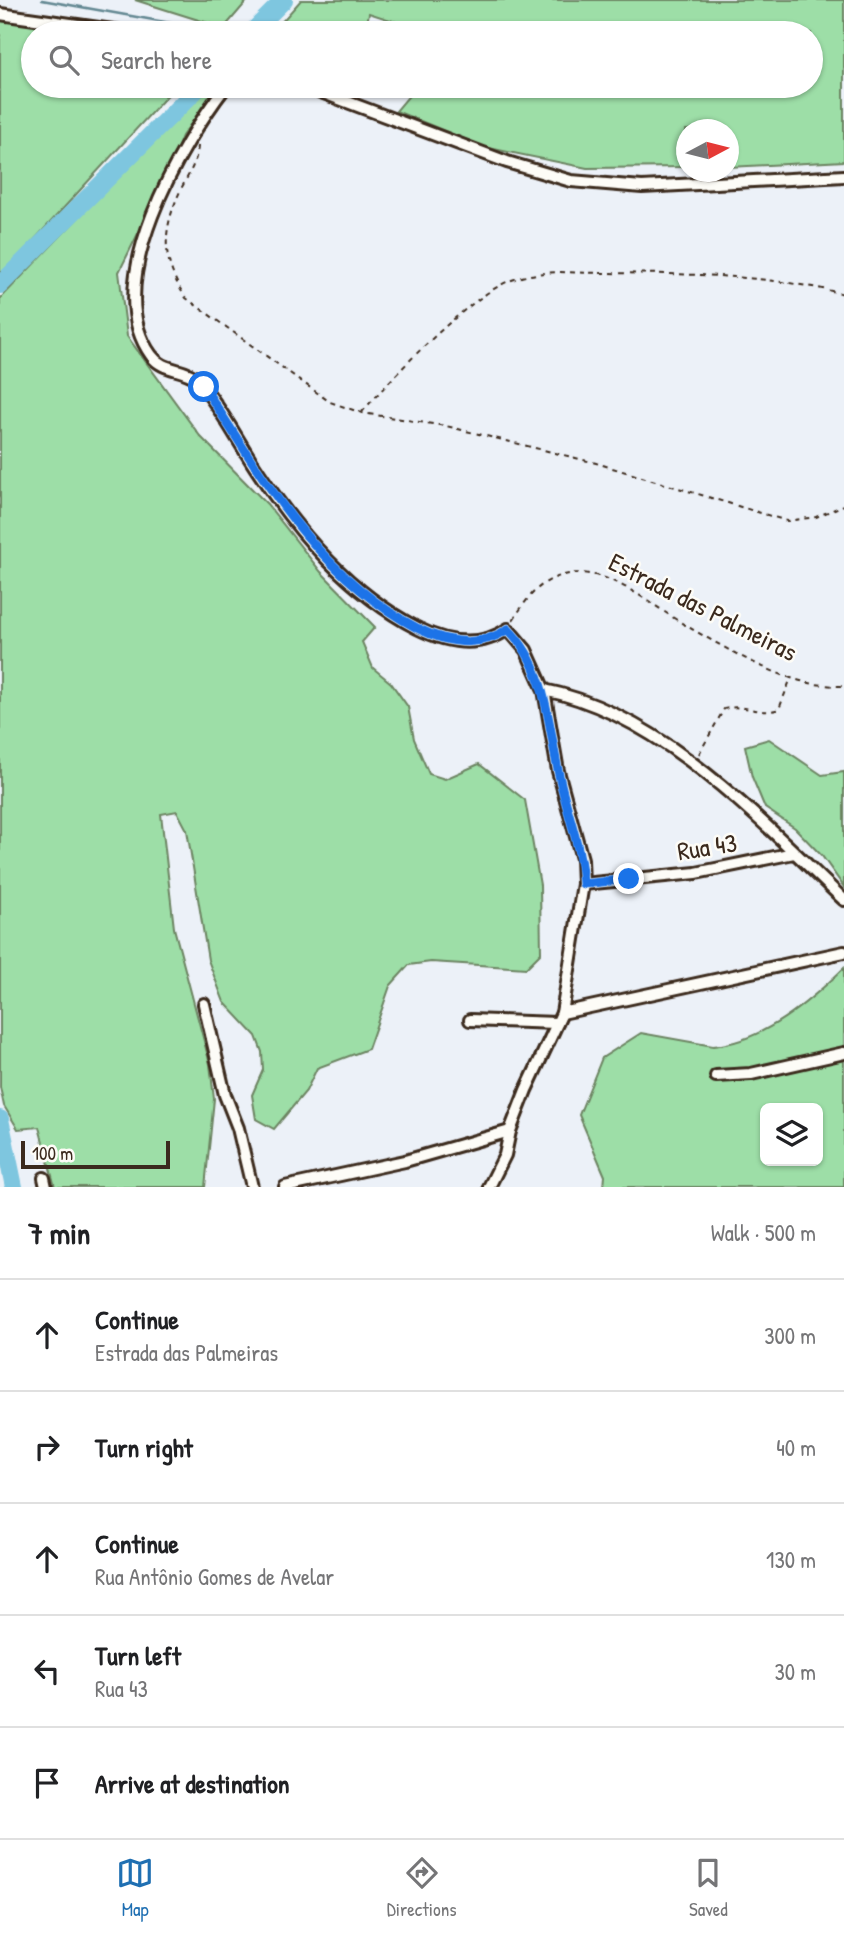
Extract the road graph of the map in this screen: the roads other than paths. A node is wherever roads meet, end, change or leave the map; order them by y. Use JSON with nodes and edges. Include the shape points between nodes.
{"nodes":[{"id":1,"x":0,"y":14,"type":"edge"},
{"id":2,"x":49,"y":21,"type":"edge"},
{"id":3,"x":218,"y":98,"type":"edge"},
{"id":4,"x":337,"y":98,"type":"edge"},
{"id":5,"x":844,"y":176,"type":"edge"},
{"id":6,"x":544,"y":690,"type":"junction"},
{"id":7,"x":794,"y":853,"type":"junction"},
{"id":8,"x":583,"y":884,"type":"junction"},
{"id":9,"x":844,"y":900,"type":"edge"},
{"id":10,"x":844,"y":952,"type":"edge"},
{"id":11,"x":204,"y":1003,"type":"dead end"},
{"id":12,"x":560,"y":1018,"type":"junction"},
{"id":13,"x":470,"y":1020,"type":"dead end"},
{"id":14,"x":844,"y":1053,"type":"edge"},
{"id":15,"x":716,"y":1076,"type":"dead end"},
{"id":16,"x":510,"y":1131,"type":"junction"},
{"id":17,"x":252,"y":1187,"type":"edge"},
{"id":18,"x":285,"y":1187,"type":"edge"},
{"id":19,"x":489,"y":1187,"type":"edge"}],
"edges":[{"from":1,"to":2,"type":"street"},
{"from":3,"to":6,"type":"street","via":[[178,158],[142,250],[135,282],[144,342],[158,363],[191,374],[204,387],[288,515],[352,584],[392,615],[434,636],[477,642],[508,629],[526,650]]},
{"from":4,"to":5,"type":"street","via":[[571,181],[642,187]]},
{"from":6,"to":7,"type":"street","name":"Rua 43","via":[[593,702],[657,736]]},
{"from":6,"to":8,"type":"street","via":[[558,772],[582,859]]},
{"from":7,"to":8,"type":"street","name":"Rua 43","via":[[696,873]]},
{"from":7,"to":9,"type":"street","name":"Rua 43"},
{"from":8,"to":12,"type":"street"},
{"from":10,"to":12,"type":"street"},
{"from":11,"to":17,"type":"street"},
{"from":12,"to":13,"type":"street"},
{"from":12,"to":16,"type":"street"},
{"from":14,"to":15,"type":"street","via":[[751,1074]]},
{"from":16,"to":18,"type":"street","via":[[405,1161]]},
{"from":16,"to":19,"type":"street","via":[[505,1155]]}]}
